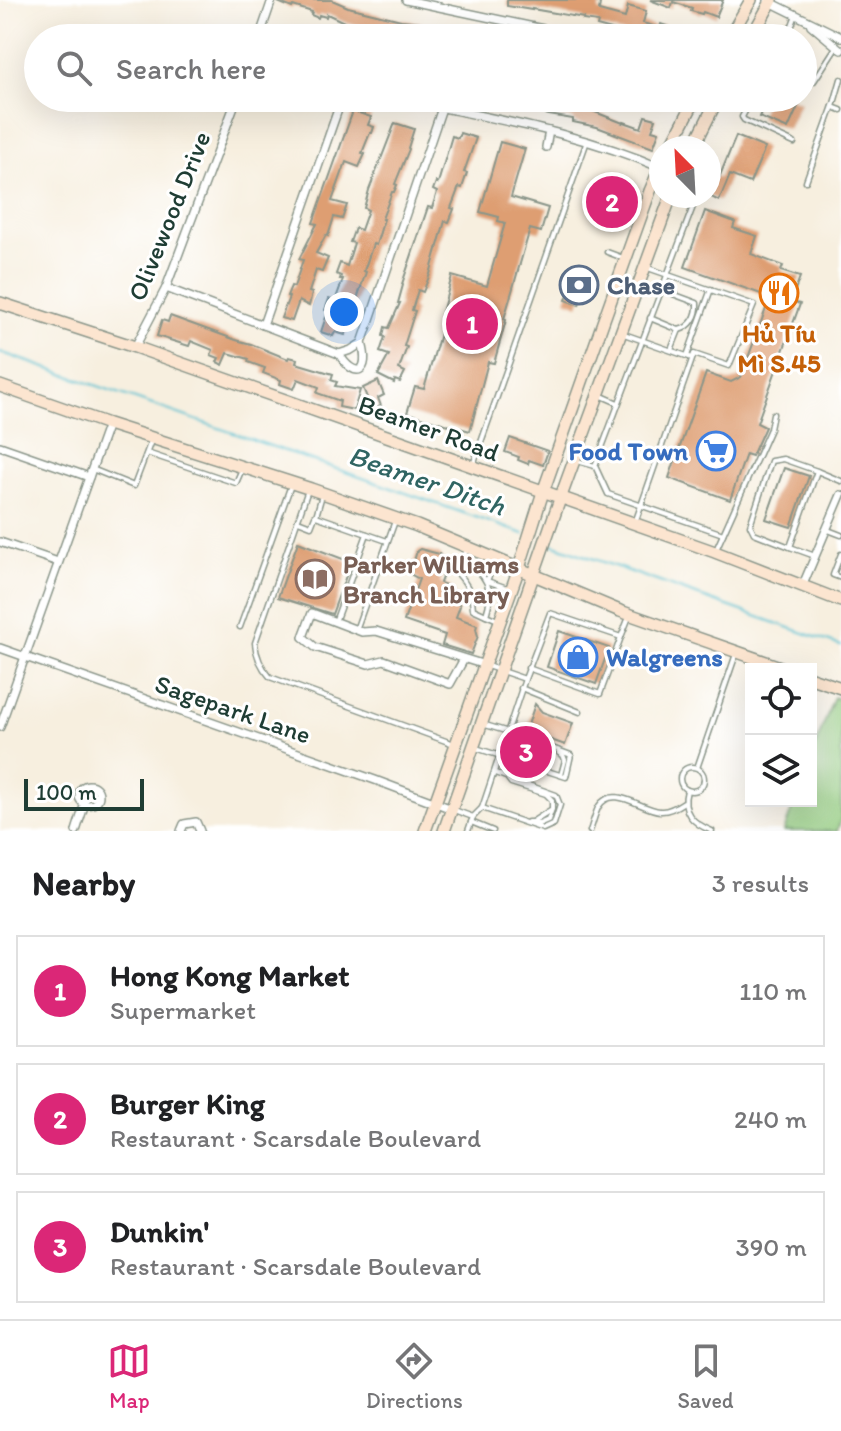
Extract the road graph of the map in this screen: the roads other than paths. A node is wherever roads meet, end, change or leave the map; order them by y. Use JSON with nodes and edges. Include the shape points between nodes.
{"nodes":[{"id":1,"x":272,"y":0,"type":"edge"},
{"id":2,"x":406,"y":0,"type":"edge"},
{"id":3,"x":751,"y":0,"type":"edge"},
{"id":4,"x":770,"y":1,"type":"edge"},
{"id":5,"x":800,"y":16,"type":"junction"},
{"id":6,"x":264,"y":24,"type":"edge"},
{"id":7,"x":520,"y":24,"type":"edge"},
{"id":8,"x":737,"y":24,"type":"edge"},
{"id":9,"x":758,"y":24,"type":"edge"},
{"id":10,"x":795,"y":24,"type":"edge"},
{"id":11,"x":810,"y":24,"type":"edge"},
{"id":12,"x":816,"y":24,"type":"edge"},
{"id":13,"x":817,"y":25,"type":"edge"},
{"id":14,"x":841,"y":26,"type":"edge"},
{"id":15,"x":817,"y":30,"type":"edge"},
{"id":16,"x":839,"y":36,"type":"edge"},
{"id":17,"x":838,"y":48,"type":"edge"},
{"id":18,"x":817,"y":77,"type":"edge"},
{"id":19,"x":841,"y":79,"type":"edge"},
{"id":20,"x":833,"y":106,"type":"junction"},
{"id":21,"x":841,"y":110,"type":"edge"},
{"id":22,"x":232,"y":112,"type":"edge"},
{"id":23,"x":337,"y":112,"type":"edge"},
{"id":24,"x":441,"y":112,"type":"edge"},
{"id":25,"x":461,"y":112,"type":"edge"},
{"id":26,"x":689,"y":112,"type":"edge"},
{"id":27,"x":711,"y":112,"type":"edge"},
{"id":28,"x":745,"y":112,"type":"edge"},
{"id":29,"x":549,"y":131,"type":"junction"},
{"id":30,"x":676,"y":136,"type":"edge"},
{"id":31,"x":699,"y":136,"type":"edge"},
{"id":32,"x":587,"y":141,"type":"junction"},
{"id":33,"x":794,"y":143,"type":"dead end"},
{"id":34,"x":546,"y":147,"type":"dead end"},
{"id":35,"x":649,"y":164,"type":"edge"},
{"id":36,"x":806,"y":181,"type":"dead end"},
{"id":37,"x":649,"y":198,"type":"edge"},
{"id":38,"x":667,"y":208,"type":"edge"},
{"id":39,"x":692,"y":208,"type":"edge"},
{"id":40,"x":607,"y":252,"type":"dead end"},
{"id":41,"x":625,"y":259,"type":"junction"},
{"id":42,"x":646,"y":267,"type":"junction"},
{"id":43,"x":667,"y":274,"type":"junction"},
{"id":44,"x":166,"y":288,"type":"junction"},
{"id":45,"x":711,"y":289,"type":"junction"},
{"id":46,"x":661,"y":290,"type":"junction"},
{"id":47,"x":0,"y":303,"type":"edge"},
{"id":48,"x":650,"y":318,"type":"junction"},
{"id":49,"x":263,"y":325,"type":"junction"},
{"id":50,"x":679,"y":330,"type":"junction"},
{"id":51,"x":622,"y":333,"type":"junction"},
{"id":52,"x":641,"y":341,"type":"junction"},
{"id":53,"x":362,"y":343,"type":"junction"},
{"id":54,"x":135,"y":347,"type":"junction"},
{"id":55,"x":671,"y":351,"type":"junction"},
{"id":56,"x":339,"y":354,"type":"junction"},
{"id":57,"x":690,"y":357,"type":"junction"},
{"id":58,"x":0,"y":386,"type":"edge"},
{"id":59,"x":599,"y":395,"type":"junction"},
{"id":60,"x":618,"y":403,"type":"junction"},
{"id":61,"x":773,"y":414,"type":"dead end"},
{"id":62,"x":108,"y":424,"type":"junction"},
{"id":63,"x":152,"y":438,"type":"junction"},
{"id":64,"x":0,"y":446,"type":"edge"},
{"id":65,"x":147,"y":453,"type":"junction"},
{"id":66,"x":575,"y":461,"type":"junction"},
{"id":67,"x":595,"y":466,"type":"junction"},
{"id":68,"x":243,"y":467,"type":"junction"},
{"id":69,"x":472,"y":467,"type":"junction"},
{"id":70,"x":817,"y":471,"type":"junction"},
{"id":71,"x":91,"y":473,"type":"junction"},
{"id":72,"x":841,"y":481,"type":"edge"},
{"id":73,"x":292,"y":483,"type":"junction"},
{"id":74,"x":309,"y":488,"type":"junction"},
{"id":75,"x":323,"y":493,"type":"junction"},
{"id":76,"x":841,"y":495,"type":"edge"},
{"id":77,"x":542,"y":497,"type":"junction"},
{"id":78,"x":559,"y":503,"type":"junction"},
{"id":79,"x":640,"y":505,"type":"junction"},
{"id":80,"x":316,"y":516,"type":"junction"},
{"id":81,"x":395,"y":519,"type":"junction"},
{"id":82,"x":298,"y":521,"type":"junction"},
{"id":83,"x":634,"y":524,"type":"junction"},
{"id":84,"x":827,"y":529,"type":"junction"},
{"id":85,"x":367,"y":534,"type":"junction"},
{"id":86,"x":723,"y":534,"type":"junction"},
{"id":87,"x":841,"y":535,"type":"edge"},
{"id":88,"x":387,"y":541,"type":"junction"},
{"id":89,"x":0,"y":542,"type":"edge"},
{"id":90,"x":468,"y":547,"type":"junction"},
{"id":91,"x":790,"y":547,"type":"junction"},
{"id":92,"x":715,"y":552,"type":"junction"},
{"id":93,"x":841,"y":554,"type":"edge"},
{"id":94,"x":815,"y":556,"type":"junction"},
{"id":95,"x":496,"y":558,"type":"junction"},
{"id":96,"x":463,"y":560,"type":"junction"},
{"id":97,"x":58,"y":562,"type":"junction"},
{"id":98,"x":521,"y":562,"type":"junction"},
{"id":99,"x":536,"y":570,"type":"junction"},
{"id":100,"x":841,"y":578,"type":"edge"},
{"id":101,"x":486,"y":584,"type":"junction"},
{"id":102,"x":802,"y":587,"type":"junction"},
{"id":103,"x":511,"y":590,"type":"junction"},
{"id":104,"x":841,"y":601,"type":"edge"},
{"id":105,"x":486,"y":615,"type":"junction"},
{"id":106,"x":630,"y":615,"type":"junction"},
{"id":107,"x":501,"y":621,"type":"junction"},
{"id":108,"x":335,"y":622,"type":"junction"},
{"id":109,"x":240,"y":627,"type":"dead end"},
{"id":110,"x":356,"y":630,"type":"junction"},
{"id":111,"x":621,"y":637,"type":"junction"},
{"id":112,"x":0,"y":648,"type":"edge"},
{"id":113,"x":737,"y":652,"type":"junction"},
{"id":114,"x":25,"y":657,"type":"junction"},
{"id":115,"x":464,"y":659,"type":"junction"},
{"id":116,"x":769,"y":663,"type":"edge"},
{"id":117,"x":485,"y":665,"type":"junction"},
{"id":118,"x":528,"y":668,"type":"junction"},
{"id":119,"x":501,"y":671,"type":"junction"},
{"id":120,"x":525,"y":679,"type":"junction"},
{"id":121,"x":817,"y":680,"type":"edge"},
{"id":122,"x":521,"y":688,"type":"junction"},
{"id":123,"x":841,"y":688,"type":"edge"},
{"id":124,"x":580,"y":712,"type":"dead end"},
{"id":125,"x":482,"y":724,"type":"junction"},
{"id":126,"x":0,"y":727,"type":"edge"},
{"id":127,"x":510,"y":732,"type":"junction"},
{"id":128,"x":456,"y":745,"type":"junction"},
{"id":129,"x":473,"y":747,"type":"junction"},
{"id":130,"x":500,"y":756,"type":"junction"},
{"id":131,"x":697,"y":768,"type":"junction"},
{"id":132,"x":495,"y":773,"type":"junction"},
{"id":133,"x":506,"y":777,"type":"junction"},
{"id":134,"x":687,"y":790,"type":"junction"},
{"id":135,"x":684,"y":802,"type":"junction"},
{"id":136,"x":85,"y":803,"type":"dead end"},
{"id":137,"x":435,"y":803,"type":"junction"},
{"id":138,"x":482,"y":808,"type":"junction"},
{"id":139,"x":452,"y":809,"type":"junction"},
{"id":140,"x":472,"y":820,"type":"junction"},
{"id":141,"x":521,"y":822,"type":"junction"},
{"id":142,"x":76,"y":831,"type":"edge"},
{"id":143,"x":181,"y":831,"type":"edge"},
{"id":144,"x":200,"y":831,"type":"edge"},
{"id":145,"x":425,"y":831,"type":"edge"},
{"id":146,"x":444,"y":831,"type":"edge"},
{"id":147,"x":468,"y":831,"type":"edge"},
{"id":148,"x":493,"y":831,"type":"edge"},
{"id":149,"x":590,"y":831,"type":"edge"},
{"id":150,"x":712,"y":831,"type":"edge"}],
"edges":[{"from":1,"to":6,"type":"street"},
{"from":2,"to":7,"type":"street"},
{"from":3,"to":8,"type":"main road"},
{"from":4,"to":5,"type":"street"},
{"from":4,"to":9,"type":"main road"},
{"from":5,"to":10,"type":"lane"},
{"from":5,"to":11,"type":"street"},
{"from":5,"to":12,"type":"street"},
{"from":13,"to":16,"type":"street"},
{"from":14,"to":16,"type":"lane"},
{"from":15,"to":17,"type":"street"},
{"from":16,"to":17,"type":"street"},
{"from":17,"to":18,"type":"lane"},
{"from":19,"to":20,"type":"lane"},
{"from":20,"to":21,"type":"lane"},
{"from":20,"to":36,"type":"lane"},
{"from":22,"to":44,"type":"street","name":"Olivewood Drive"},
{"from":23,"to":49,"type":"street"},
{"from":24,"to":53,"type":"street"},
{"from":25,"to":29,"type":"street"},
{"from":26,"to":30,"type":"main road"},
{"from":27,"to":31,"type":"main road"},
{"from":28,"to":33,"type":"lane","via":[[744,120]]},
{"from":29,"to":32,"type":"street"},
{"from":29,"to":34,"type":"street"},
{"from":32,"to":35,"type":"street"},
{"from":32,"to":69,"type":"lane"},
{"from":37,"to":41,"type":"main road"},
{"from":38,"to":42,"type":"main road"},
{"from":39,"to":43,"type":"lane"},
{"from":40,"to":41,"type":"lane"},
{"from":41,"to":42,"type":"main road"},
{"from":41,"to":77,"type":"main road"},
{"from":42,"to":43,"type":"lane"},
{"from":42,"to":51,"type":"main road"},
{"from":43,"to":45,"type":"lane"},
{"from":43,"to":46,"type":"lane"},
{"from":44,"to":49,"type":"street"},
{"from":44,"to":54,"type":"street","name":"Olivewood Drive"},
{"from":45,"to":57,"type":"lane"},
{"from":45,"to":57,"type":"lane","via":[[754,305],[729,366]]},
{"from":46,"to":48,"type":"lane"},
{"from":46,"to":50,"type":"lane","via":[[697,303],[690,325]]},
{"from":47,"to":54,"type":"main road","name":"Beamer Road"},
{"from":48,"to":50,"type":"lane"},
{"from":48,"to":52,"type":"lane"},
{"from":49,"to":56,"type":"street"},
{"from":50,"to":55,"type":"lane"},
{"from":51,"to":52,"type":"lane"},
{"from":51,"to":59,"type":"main road"},
{"from":52,"to":55,"type":"lane"},
{"from":52,"to":60,"type":"lane"},
{"from":53,"to":56,"type":"street"},
{"from":53,"to":56,"type":"street","via":[[366,359],[359,369],[347,367]]},
{"from":54,"to":69,"type":"main road","name":"Beamer Road"},
{"from":55,"to":57,"type":"lane"},
{"from":57,"to":79,"type":"lane"},
{"from":58,"to":62,"type":"main road"},
{"from":59,"to":60,"type":"lane"},
{"from":59,"to":66,"type":"main road"},
{"from":60,"to":67,"type":"lane"},
{"from":61,"to":86,"type":"lane"},
{"from":62,"to":63,"type":"main road"},
{"from":62,"to":71,"type":"street"},
{"from":63,"to":65,"type":"lane"},
{"from":63,"to":68,"type":"main road"},
{"from":64,"to":71,"type":"street"},
{"from":65,"to":68,"type":"lane","via":[[236,483]]},
{"from":65,"to":71,"type":"lane","via":[[134,486]]},
{"from":66,"to":67,"type":"lane"},
{"from":66,"to":78,"type":"main road"},
{"from":67,"to":79,"type":"lane","via":[[608,494]]},
{"from":68,"to":73,"type":"main road"},
{"from":69,"to":77,"type":"main road","name":"Beamer Road"},
{"from":70,"to":72,"type":"lane"},
{"from":70,"to":91,"type":"lane"},
{"from":70,"to":91,"type":"lane","via":[[783,459],[771,461],[750,525],[754,533]]},
{"from":71,"to":97,"type":"street"},
{"from":73,"to":74,"type":"main road"},
{"from":73,"to":109,"type":"lane"},
{"from":74,"to":75,"type":"main road"},
{"from":74,"to":82,"type":"lane"},
{"from":75,"to":80,"type":"lane"},
{"from":75,"to":81,"type":"main road"},
{"from":76,"to":84,"type":"street"},
{"from":77,"to":78,"type":"main road","name":"Beamer Road"},
{"from":77,"to":98,"type":"main road"},
{"from":78,"to":83,"type":"main road","name":"Beamer Road"},
{"from":78,"to":99,"type":"main road"},
{"from":79,"to":83,"type":"lane"},
{"from":79,"to":86,"type":"lane"},
{"from":80,"to":82,"type":"lane","via":[[311,526]]},
{"from":80,"to":85,"type":"lane"},
{"from":81,"to":88,"type":"lane"},
{"from":81,"to":90,"type":"main road"},
{"from":82,"to":128,"type":"lane","via":[[255,643],[264,670],[270,677]]},
{"from":83,"to":92,"type":"main road","name":"Beamer Road"},
{"from":84,"to":87,"type":"lane"},
{"from":84,"to":94,"type":"street"},
{"from":85,"to":88,"type":"lane"},
{"from":85,"to":108,"type":"lane"},
{"from":86,"to":92,"type":"lane"},
{"from":88,"to":110,"type":"lane"},
{"from":89,"to":97,"type":"street"},
{"from":90,"to":95,"type":"main road"},
{"from":90,"to":96,"type":"lane"},
{"from":91,"to":94,"type":"lane"},
{"from":92,"to":102,"type":"main road","name":"Beamer Road"},
{"from":93,"to":100,"type":"lane","via":[[833,575]]},
{"from":94,"to":102,"type":"street"},
{"from":95,"to":98,"type":"main road"},
{"from":95,"to":101,"type":"lane"},
{"from":96,"to":101,"type":"lane"},
{"from":96,"to":105,"type":"lane","via":[[458,574],[472,591],[473,609]]},
{"from":97,"to":114,"type":"street"},
{"from":98,"to":99,"type":"main road"},
{"from":98,"to":103,"type":"main road"},
{"from":99,"to":106,"type":"main road"},
{"from":99,"to":119,"type":"main road"},
{"from":101,"to":103,"type":"lane"},
{"from":101,"to":105,"type":"lane"},
{"from":102,"to":104,"type":"main road","name":"Beamer Road"},
{"from":103,"to":107,"type":"main road"},
{"from":105,"to":107,"type":"lane"},
{"from":106,"to":111,"type":"lane"},
{"from":106,"to":113,"type":"main road"},
{"from":107,"to":117,"type":"main road"},
{"from":108,"to":110,"type":"street"},
{"from":108,"to":115,"type":"street","via":[[312,613],[303,637],[315,647],[368,664],[384,660],[450,684]]},
{"from":110,"to":115,"type":"street","via":[[376,631]]},
{"from":111,"to":118,"type":"lane","via":[[550,613]]},
{"from":111,"to":118,"type":"lane","via":[[600,694]]},
{"from":112,"to":114,"type":"street","name":"Sagepark Lane"},
{"from":113,"to":116,"type":"main road"},
{"from":113,"to":131,"type":"lane"},
{"from":114,"to":126,"type":"street"},
{"from":114,"to":137,"type":"street","name":"Sagepark Lane"},
{"from":115,"to":117,"type":"street"},
{"from":117,"to":119,"type":"lane"},
{"from":117,"to":128,"type":"main road"},
{"from":118,"to":120,"type":"lane"},
{"from":119,"to":120,"type":"lane"},
{"from":119,"to":125,"type":"main road"},
{"from":120,"to":122,"type":"lane"},
{"from":121,"to":123,"type":"main road"},
{"from":122,"to":124,"type":"lane"},
{"from":122,"to":127,"type":"lane"},
{"from":125,"to":127,"type":"lane"},
{"from":125,"to":129,"type":"main road"},
{"from":127,"to":130,"type":"lane"},
{"from":127,"to":130,"type":"lane","via":[[571,755],[566,777]]},
{"from":128,"to":137,"type":"main road"},
{"from":129,"to":130,"type":"lane"},
{"from":129,"to":139,"type":"main road"},
{"from":130,"to":132,"type":"lane"},
{"from":131,"to":134,"type":"lane","via":[[703,784]]},
{"from":131,"to":134,"type":"lane","via":[[680,775]]},
{"from":132,"to":133,"type":"lane"},
{"from":132,"to":138,"type":"lane"},
{"from":133,"to":141,"type":"lane","via":[[552,800],[552,809],[532,822]]},
{"from":133,"to":141,"type":"lane","via":[[556,795],[560,805],[554,824],[543,829]]},
{"from":134,"to":135,"type":"lane"},
{"from":135,"to":149,"type":"lane","via":[[661,811],[614,797],[600,805]]},
{"from":135,"to":150,"type":"lane","via":[[695,822]]},
{"from":136,"to":142,"type":"street"},
{"from":137,"to":139,"type":"street","name":"Sagepark Lane"},
{"from":137,"to":145,"type":"main road"},
{"from":138,"to":140,"type":"lane"},
{"from":138,"to":141,"type":"lane"},
{"from":139,"to":140,"type":"lane"},
{"from":139,"to":146,"type":"main road"},
{"from":140,"to":147,"type":"lane"},
{"from":140,"to":148,"type":"lane"},
{"from":143,"to":144,"type":"street","via":[[184,824],[196,822]]}]}
